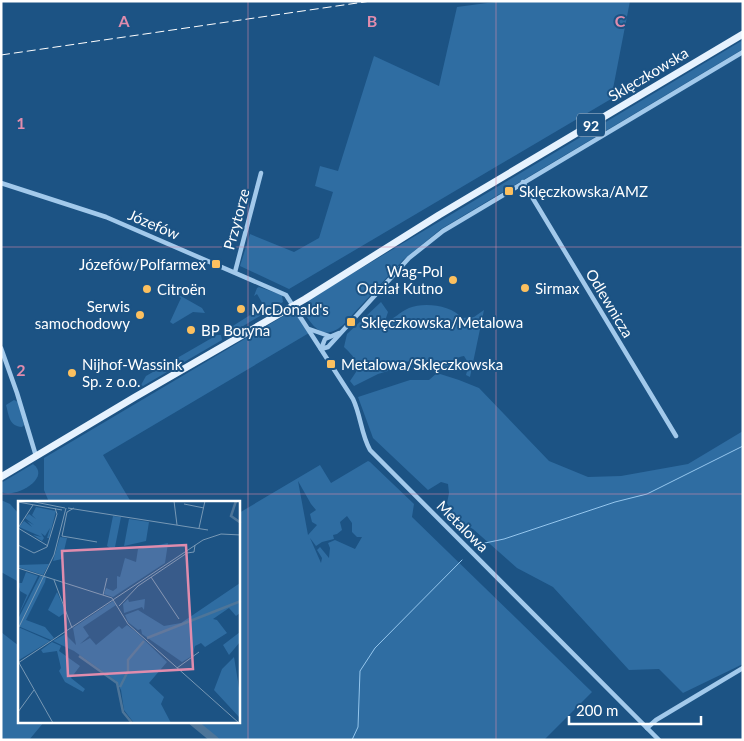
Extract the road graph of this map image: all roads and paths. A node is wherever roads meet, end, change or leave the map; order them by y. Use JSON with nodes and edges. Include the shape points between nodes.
{"nodes":[{"id":1,"x":743,"y":34,"type":"edge"},
{"id":2,"x":743,"y":52,"type":"edge"},
{"id":3,"x":261,"y":173,"type":"dead end"},
{"id":4,"x":523,"y":182,"type":"junction"},
{"id":5,"x":2,"y":184,"type":"edge"},
{"id":6,"x":235,"y":272,"type":"junction"},
{"id":7,"x":293,"y":303,"type":"junction"},
{"id":8,"x":309,"y":329,"type":"junction"},
{"id":9,"x":340,"y":332,"type":"junction"},
{"id":10,"x":329,"y":336,"type":"junction"},
{"id":11,"x":1,"y":348,"type":"edge"},
{"id":12,"x":321,"y":349,"type":"junction"},
{"id":13,"x":676,"y":436,"type":"dead end"},
{"id":14,"x":36,"y":456,"type":"junction"},
{"id":15,"x":1,"y":477,"type":"edge"},
{"id":16,"x":743,"y":668,"type":"edge"},
{"id":17,"x":647,"y":728,"type":"junction"},
{"id":18,"x":659,"y":740,"type":"edge"}],
"edges":[{"from":1,"to":7,"type":"main road","name":"Sklęczkowska","number":"92"},
{"from":2,"to":4,"type":"street"},
{"from":3,"to":6,"type":"street","name":"Przytorze"},
{"from":4,"to":9,"type":"street","via":[[425,244]]},
{"from":4,"to":13,"type":"street","name":"Odlewnicza"},
{"from":5,"to":6,"type":"street","name":"Józefów","via":[[106,217]]},
{"from":6,"to":7,"type":"street","name":"Józefów","via":[[286,294]]},
{"from":7,"to":8,"type":"street","name":"Metalowa"},
{"from":7,"to":14,"type":"main road","name":"Sklęczkowska","number":"92"},
{"from":8,"to":10,"type":"street"},
{"from":8,"to":12,"type":"street","name":"Metalowa"},
{"from":9,"to":10,"type":"street"},
{"from":9,"to":12,"type":"street","via":[[328,347]]},
{"from":10,"to":12,"type":"street"},
{"from":11,"to":14,"type":"street"},
{"from":12,"to":17,"type":"street","name":"Metalowa","via":[[353,399],[370,450]]},
{"from":14,"to":15,"type":"main road","name":"Sklęczkowska","number":"92"},
{"from":16,"to":17,"type":"street"},
{"from":17,"to":18,"type":"street","name":"Metalowa"}]}
